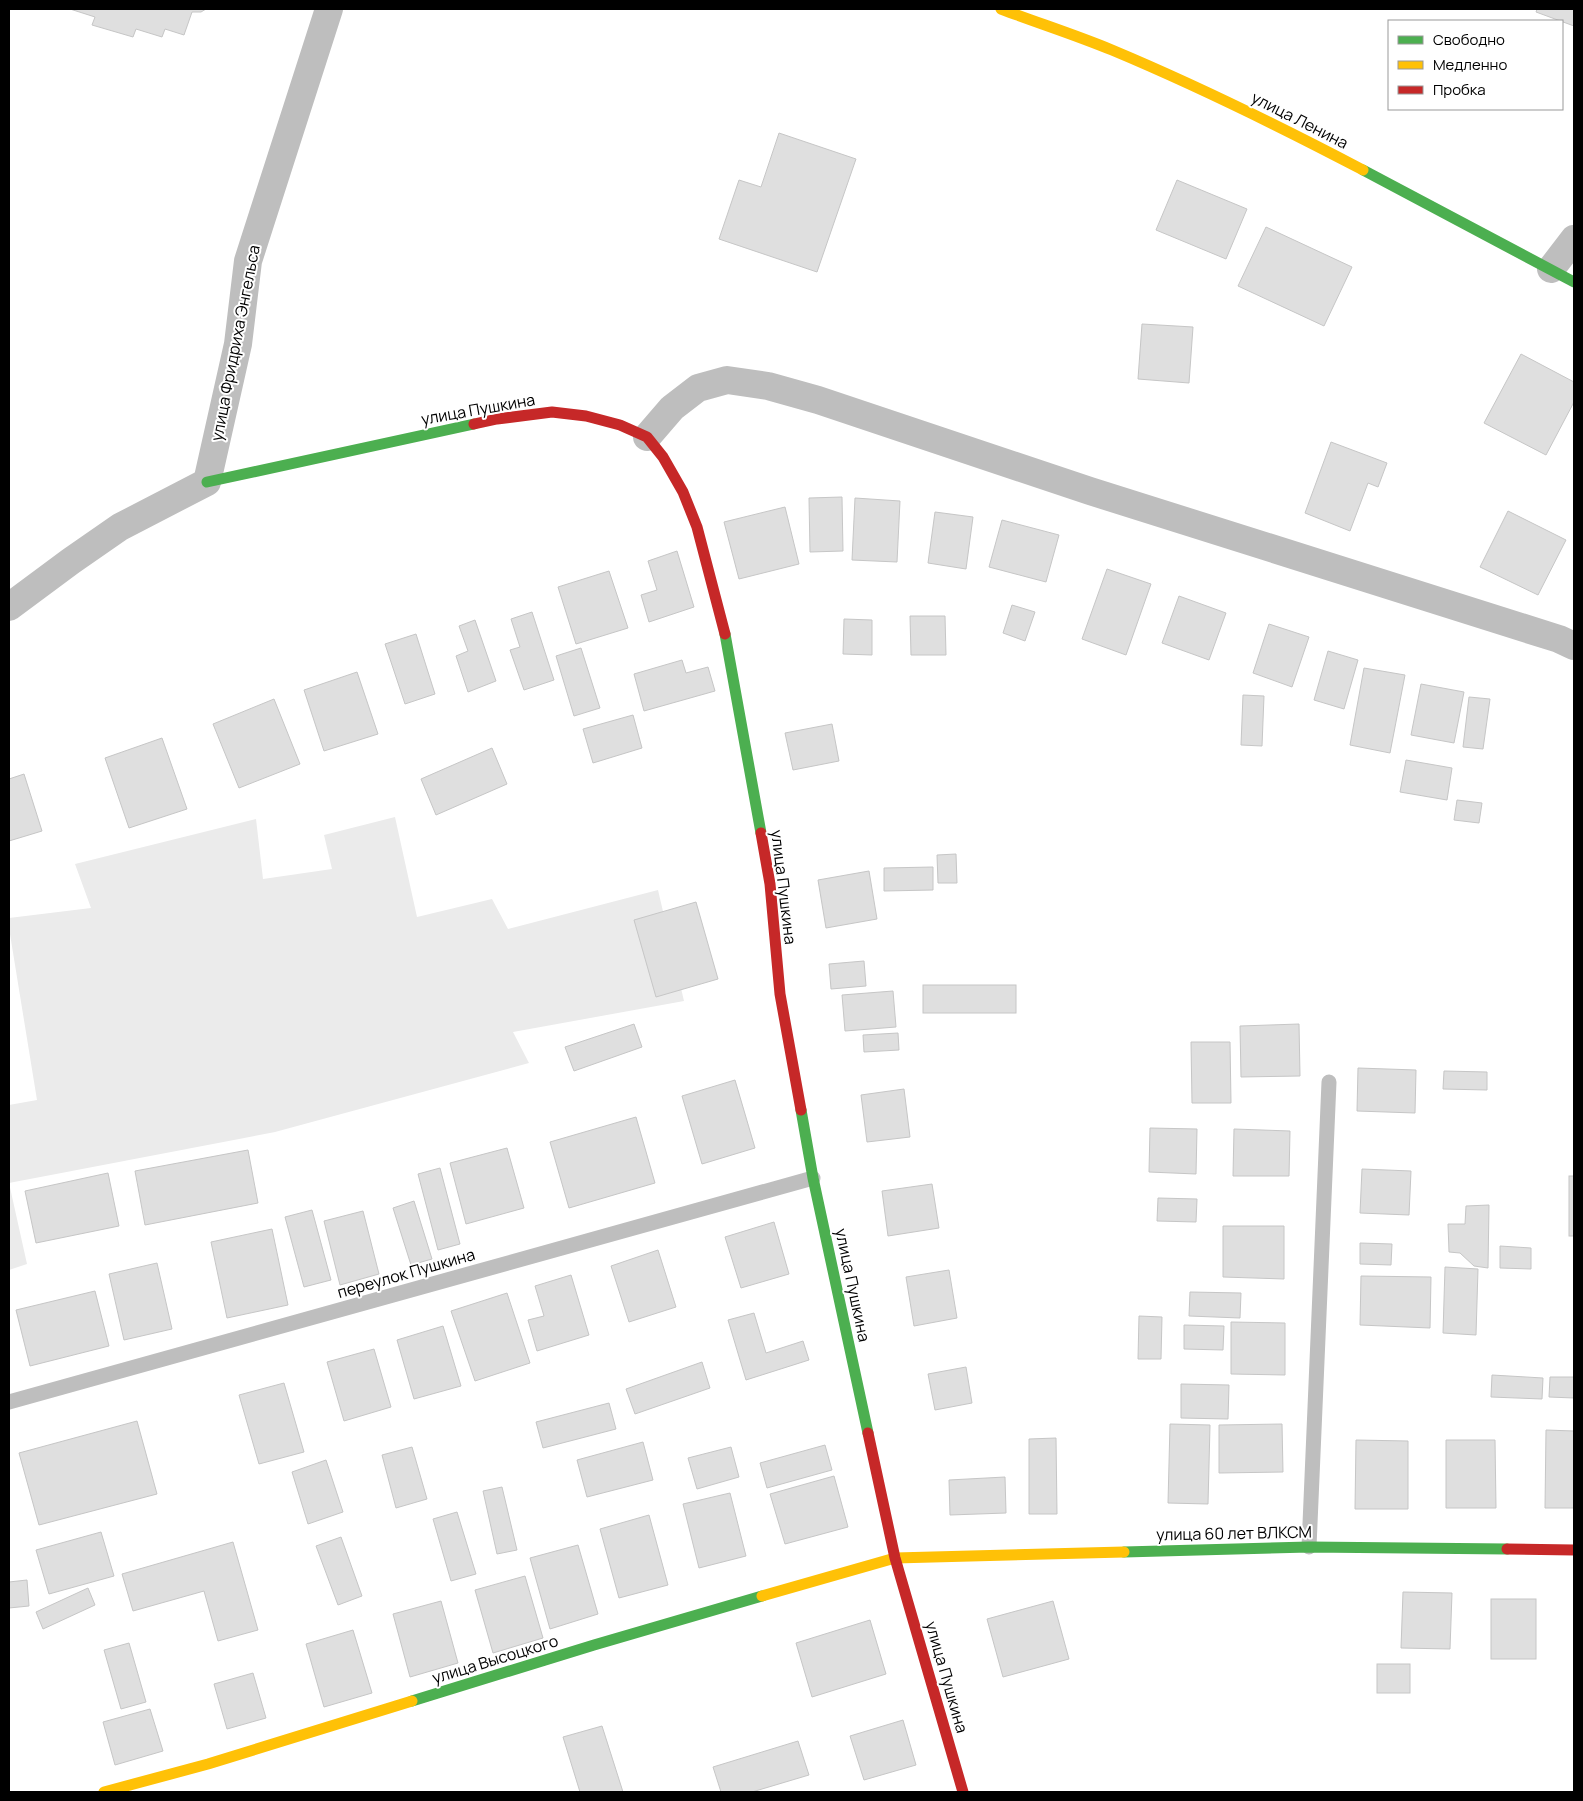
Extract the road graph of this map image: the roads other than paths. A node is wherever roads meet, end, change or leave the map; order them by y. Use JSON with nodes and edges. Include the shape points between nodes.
{"nodes":[{"id":1,"x":329,"y":9,"type":"edge"},
{"id":2,"x":1001,"y":9,"type":"edge"},
{"id":3,"x":1574,"y":239,"type":"edge"},
{"id":4,"x":1562,"y":276,"type":"edge"},
{"id":5,"x":647,"y":437,"type":"junction"},
{"id":6,"x":207,"y":482,"type":"junction"},
{"id":7,"x":9,"y":607,"type":"edge"},
{"id":8,"x":1574,"y":646,"type":"edge"},
{"id":9,"x":1329,"y":1082,"type":"dead end"},
{"id":10,"x":813,"y":1178,"type":"junction"},
{"id":11,"x":9,"y":1402,"type":"edge"},
{"id":12,"x":1309,"y":1548,"type":"junction"},
{"id":13,"x":1574,"y":1550,"type":"edge"},
{"id":14,"x":895,"y":1558,"type":"junction"},
{"id":15,"x":104,"y":1792,"type":"edge"},
{"id":16,"x":963,"y":1792,"type":"edge"}],
"edges":[{"from":1,"to":6,"type":"street","name":"улица Фридриха Энгельса","via":[[248,261],[238,344]]},
{"from":2,"to":4,"type":"street","name":"улица Ленина","via":[[1110,49],[1187,82],[1287,130]]},
{"from":3,"to":4,"type":"street"},
{"from":5,"to":6,"type":"street","name":"улица Пушкина","via":[[620,425],[586,416],[552,412],[497,419]]},
{"from":5,"to":8,"type":"street","via":[[672,408],[698,388],[727,380],[768,386]]},
{"from":5,"to":10,"type":"street","name":"улица Пушкина","via":[[663,457],[687,501],[697,527],[727,643],[770,884],[780,994]]},
{"from":6,"to":7,"type":"street","via":[[120,527]]},
{"from":9,"to":12,"type":"lane"},
{"from":10,"to":11,"type":"lane","name":"переулок Пушкина"},
{"from":10,"to":14,"type":"street","name":"улица Пушкина"},
{"from":12,"to":13,"type":"street","name":"улица 60 лет ВЛКСМ"},
{"from":12,"to":14,"type":"street","name":"улица 60 лет ВЛКСМ"},
{"from":14,"to":15,"type":"street","name":"улица Высоцкого","via":[[208,1764]]},
{"from":14,"to":16,"type":"street","name":"улица Пушкина"}]}
